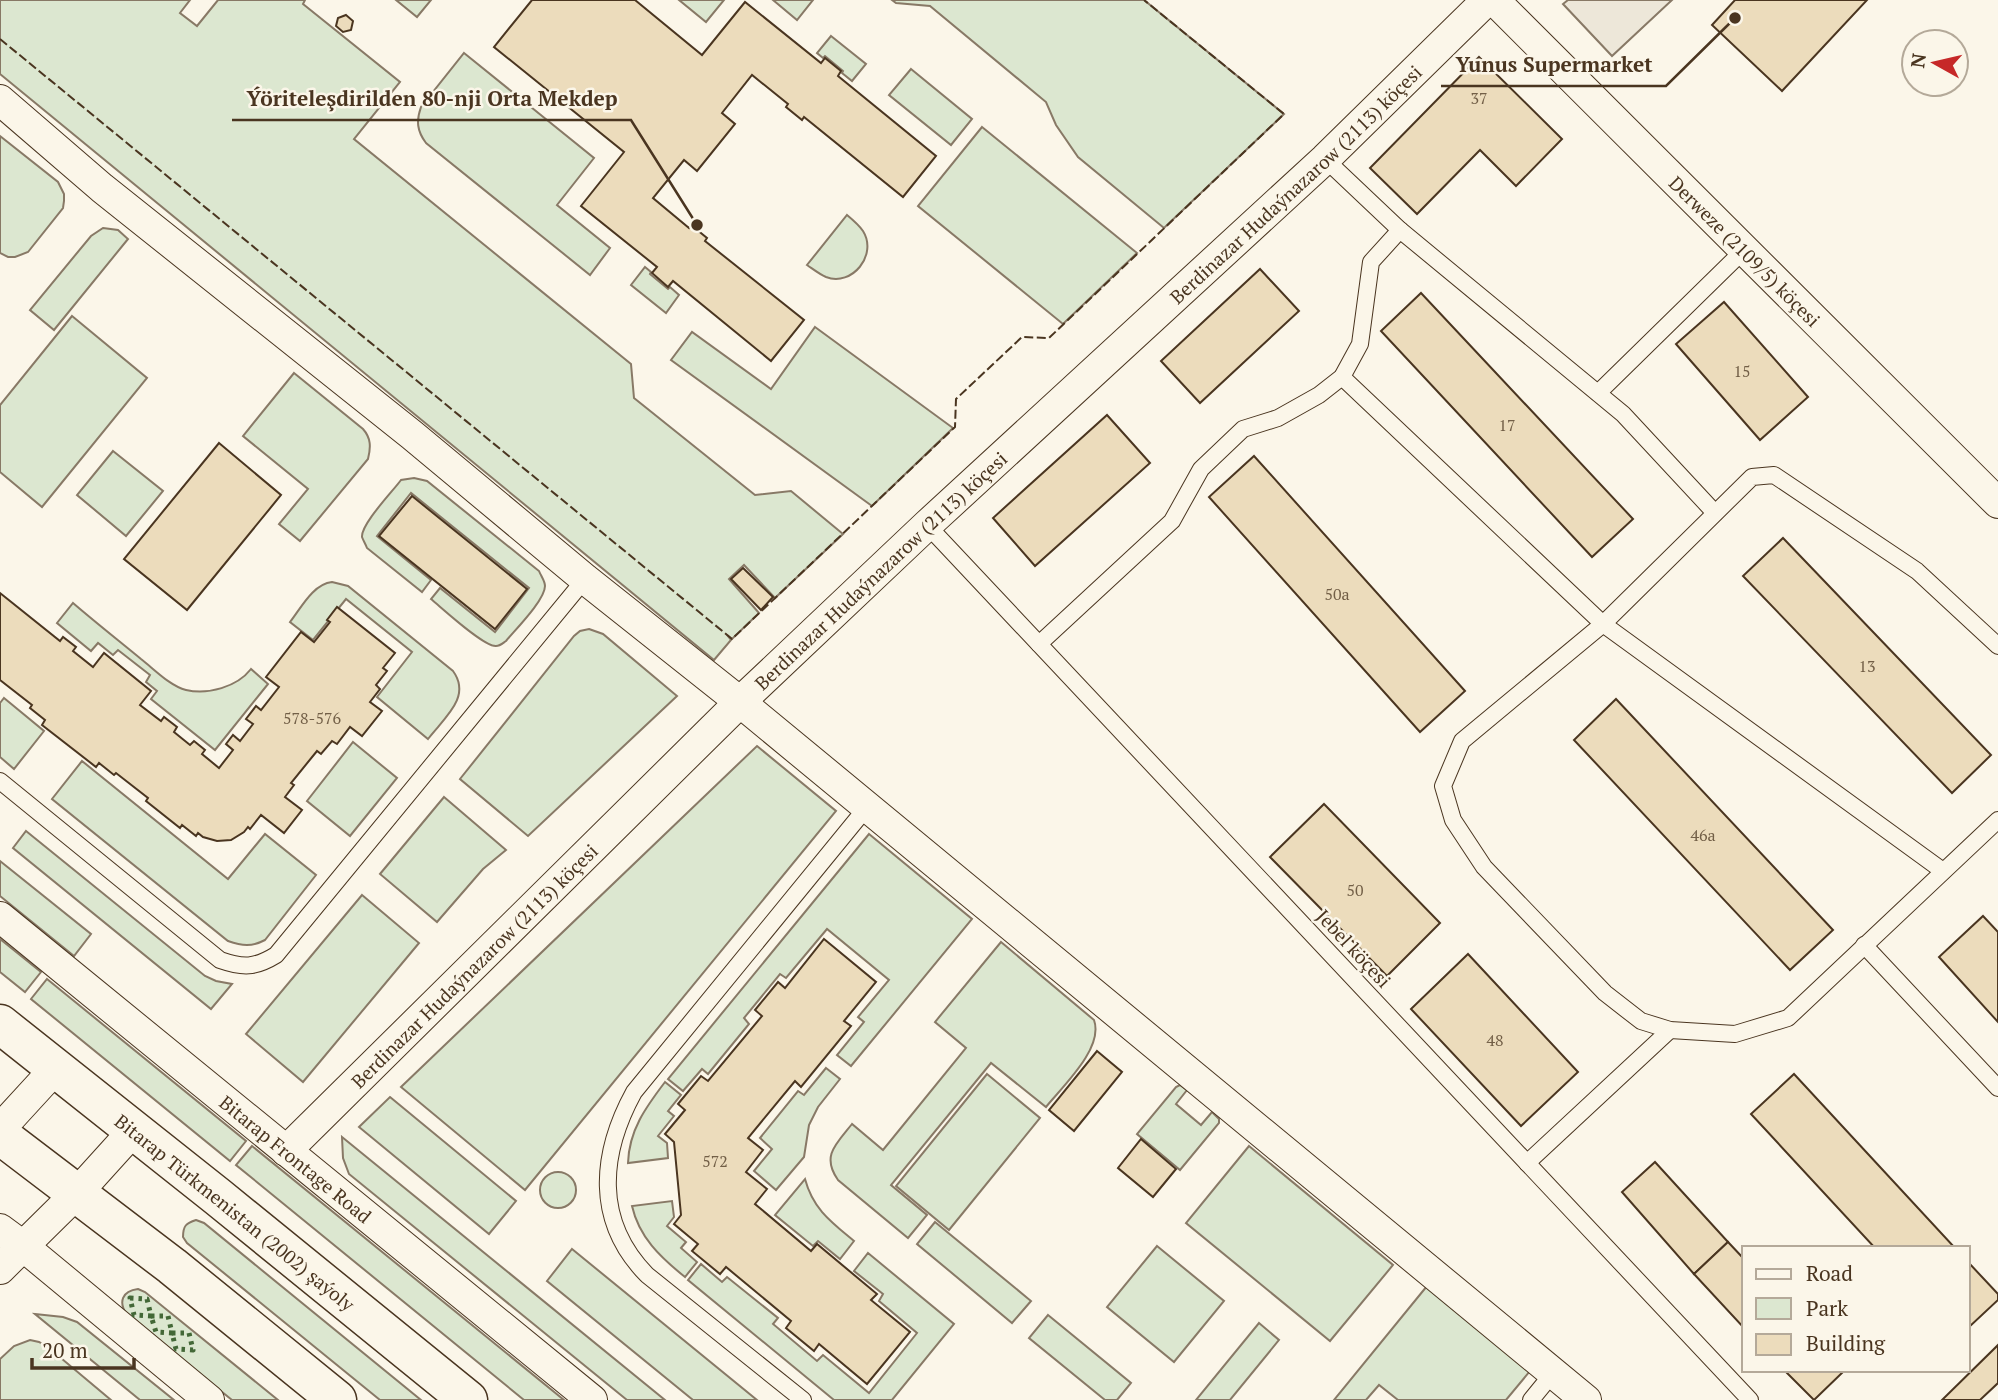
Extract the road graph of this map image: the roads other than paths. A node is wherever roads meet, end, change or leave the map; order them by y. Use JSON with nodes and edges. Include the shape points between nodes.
{"nodes":[{"id":1,"x":1488,"y":0,"type":"edge"},
{"id":2,"x":1494,"y":0,"type":"edge"},
{"id":3,"x":0,"y":100,"type":"edge"},
{"id":4,"x":1325,"y":159,"type":"junction"},
{"id":5,"x":1401,"y":230,"type":"junction"},
{"id":6,"x":1744,"y":250,"type":"junction"},
{"id":7,"x":1342,"y":377,"type":"junction"},
{"id":8,"x":1598,"y":393,"type":"junction"},
{"id":9,"x":1998,"y":503,"type":"edge"},
{"id":10,"x":1715,"y":513,"type":"junction"},
{"id":11,"x":927,"y":525,"type":"junction"},
{"id":12,"x":585,"y":579,"type":"junction"},
{"id":13,"x":1603,"y":624,"type":"junction"},
{"id":14,"x":1039,"y":644,"type":"junction"},
{"id":15,"x":1998,"y":646,"type":"edge"},
{"id":16,"x":740,"y":702,"type":"junction"},
{"id":17,"x":0,"y":781,"type":"edge"},
{"id":18,"x":867,"y":807,"type":"junction"},
{"id":19,"x":1998,"y":821,"type":"edge"},
{"id":20,"x":1943,"y":871,"type":"junction"},
{"id":21,"x":0,"y":917,"type":"edge"},
{"id":22,"x":1864,"y":945,"type":"junction"},
{"id":23,"x":0,"y":1024,"type":"edge"},
{"id":24,"x":1670,"y":1030,"type":"junction"},
{"id":25,"x":55,"y":1069,"type":"junction"},
{"id":26,"x":1998,"y":1088,"type":"edge"},
{"id":27,"x":0,"y":1129,"type":"edge"},
{"id":28,"x":134,"y":1130,"type":"junction"},
{"id":29,"x":0,"y":1135,"type":"edge"},
{"id":30,"x":286,"y":1151,"type":"junction"},
{"id":31,"x":1527,"y":1163,"type":"junction"},
{"id":32,"x":77,"y":1193,"type":"junction"},
{"id":33,"x":12,"y":1238,"type":"edge"},
{"id":34,"x":0,"y":1269,"type":"edge"},
{"id":35,"x":1553,"y":1373,"type":"junction"},
{"id":36,"x":209,"y":1400,"type":"edge"},
{"id":37,"x":337,"y":1400,"type":"edge"},
{"id":38,"x":468,"y":1400,"type":"edge"},
{"id":39,"x":592,"y":1400,"type":"edge"},
{"id":40,"x":803,"y":1400,"type":"edge"},
{"id":41,"x":1531,"y":1400,"type":"edge"},
{"id":42,"x":1586,"y":1400,"type":"edge"},
{"id":43,"x":1750,"y":1400,"type":"edge"}],
"edges":[{"from":1,"to":4,"type":"street","name":"Berdinazar Hudaýnazarow (2113) köçesi"},
{"from":2,"to":6,"type":"street","name":"Derweze (2109/5) köçesi"},
{"from":3,"to":12,"type":"street"},
{"from":4,"to":5,"type":"lane"},
{"from":4,"to":11,"type":"street","name":"Berdinazar Hudaýnazarow (2113) köçesi"},
{"from":5,"to":7,"type":"lane","via":[[1371,262],[1360,344]]},
{"from":5,"to":8,"type":"lane"},
{"from":6,"to":8,"type":"lane"},
{"from":6,"to":9,"type":"street","name":"Derweze (2109/5) köçesi"},
{"from":7,"to":13,"type":"lane"},
{"from":7,"to":14,"type":"lane","via":[[1319,396],[1278,418],[1243,429],[1201,469],[1172,521]]},
{"from":8,"to":10,"type":"lane"},
{"from":10,"to":13,"type":"lane"},
{"from":10,"to":15,"type":"lane","via":[[1752,477],[1774,475],[1917,571]]},
{"from":11,"to":14,"type":"lane","name":"Jebel köçesi"},
{"from":11,"to":16,"type":"street","name":"Berdinazar Hudaýnazarow (2113) köçesi"},
{"from":12,"to":16,"type":"street"},
{"from":12,"to":17,"type":"lane","via":[[276,955],[262,963],[238,967],[220,960]]},
{"from":13,"to":20,"type":"lane"},
{"from":13,"to":24,"type":"lane","via":[[1462,741],[1443,786],[1453,820],[1484,867],[1605,993],[1641,1021]]},
{"from":14,"to":31,"type":"lane","name":"Jebel köçesi"},
{"from":16,"to":18,"type":"street"},
{"from":16,"to":30,"type":"street","name":"Berdinazar Hudaýnazarow (2113) köçesi"},
{"from":18,"to":35,"type":"street"},
{"from":18,"to":40,"type":"lane","via":[[634,1092],[616,1129],[608,1165],[609,1207],[634,1262]]},
{"from":19,"to":20,"type":"lane"},
{"from":20,"to":22,"type":"lane"},
{"from":21,"to":30,"type":"street","name":"Bitarap Frontage Road"},
{"from":22,"to":24,"type":"lane","via":[[1788,1018],[1735,1034]]},
{"from":22,"to":26,"type":"lane"},
{"from":23,"to":25,"type":"main road","name":"Bitarap Türkmenistan (2002) şaýoly"},
{"from":24,"to":31,"type":"lane"},
{"from":25,"to":27,"type":"street"},
{"from":25,"to":28,"type":"main road","name":"Bitarap Türkmenistan (2002) şaýoly"},
{"from":28,"to":32,"type":"street"},
{"from":28,"to":38,"type":"main road","name":"Bitarap Türkmenistan (2002) şaýoly"},
{"from":29,"to":32,"type":"main road"},
{"from":30,"to":39,"type":"street","name":"Bitarap Frontage Road"},
{"from":31,"to":43,"type":"lane","name":"Jebel köçesi"},
{"from":32,"to":33,"type":"street"},
{"from":32,"to":37,"type":"main road"},
{"from":33,"to":34,"type":"street"},
{"from":33,"to":36,"type":"street"},
{"from":35,"to":41,"type":"lane"},
{"from":35,"to":42,"type":"street"}]}
